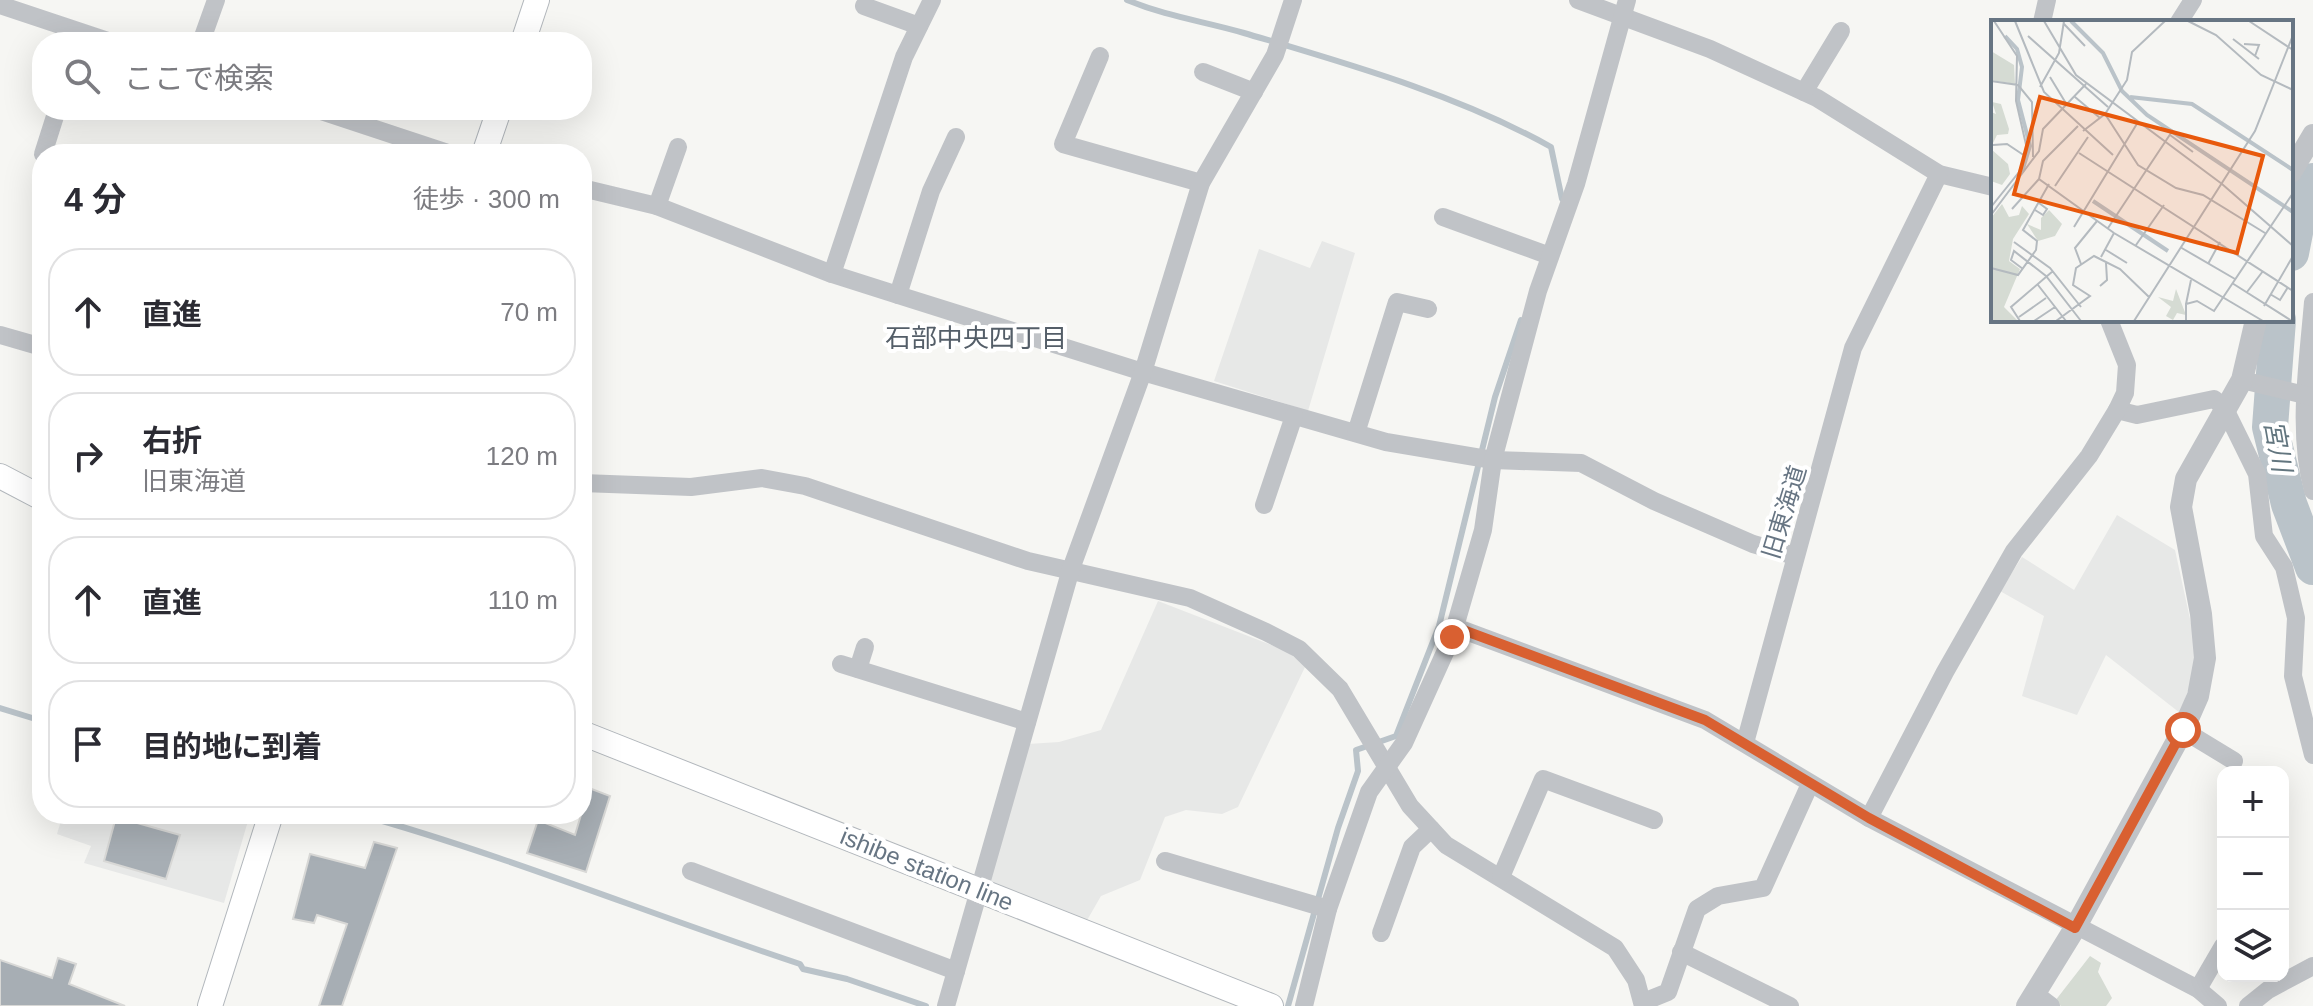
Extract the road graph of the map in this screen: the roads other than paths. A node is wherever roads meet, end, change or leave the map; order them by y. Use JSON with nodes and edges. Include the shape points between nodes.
{"nodes":[{"id":1,"x":216,"y":0,"type":"edge"},
{"id":2,"x":537,"y":0,"type":"edge"},
{"id":3,"x":932,"y":0,"type":"edge"},
{"id":4,"x":1293,"y":0,"type":"edge"},
{"id":5,"x":1578,"y":0,"type":"edge"},
{"id":6,"x":2047,"y":0,"type":"edge"},
{"id":7,"x":2193,"y":0,"type":"edge"},
{"id":8,"x":0,"y":5,"type":"edge"},
{"id":9,"x":864,"y":6,"type":"dead end"},
{"id":10,"x":1625,"y":7,"type":"edge"},
{"id":11,"x":2042,"y":20,"type":"edge"},
{"id":12,"x":2180,"y":20,"type":"edge"},
{"id":13,"x":919,"y":26,"type":"junction"},
{"id":14,"x":1841,"y":31,"type":"dead end"},
{"id":15,"x":65,"y":32,"type":"edge"},
{"id":16,"x":205,"y":32,"type":"edge"},
{"id":17,"x":526,"y":32,"type":"edge"},
{"id":18,"x":1100,"y":56,"type":"dead end"},
{"id":19,"x":1203,"y":72,"type":"dead end"},
{"id":20,"x":1254,"y":92,"type":"junction"},
{"id":21,"x":1804,"y":92,"type":"junction"},
{"id":22,"x":54,"y":120,"type":"edge"},
{"id":23,"x":348,"y":120,"type":"edge"},
{"id":24,"x":496,"y":120,"type":"edge"},
{"id":25,"x":2313,"y":135,"type":"edge"},
{"id":26,"x":956,"y":137,"type":"dead end"},
{"id":27,"x":46,"y":144,"type":"edge"},
{"id":28,"x":421,"y":144,"type":"edge"},
{"id":29,"x":487,"y":144,"type":"edge"},
{"id":30,"x":678,"y":147,"type":"dead end"},
{"id":31,"x":2293,"y":169,"type":"edge"},
{"id":32,"x":1939,"y":174,"type":"junction"},
{"id":33,"x":1201,"y":183,"type":"junction"},
{"id":34,"x":1991,"y":187,"type":"edge"},
{"id":35,"x":592,"y":190,"type":"edge"},
{"id":36,"x":657,"y":206,"type":"junction"},
{"id":37,"x":1443,"y":217,"type":"dead end"},
{"id":38,"x":1550,"y":256,"type":"junction"},
{"id":39,"x":832,"y":274,"type":"junction"},
{"id":40,"x":898,"y":295,"type":"junction"},
{"id":41,"x":2313,"y":302,"type":"edge"},
{"id":42,"x":1428,"y":309,"type":"dead end"},
{"id":43,"x":2110,"y":322,"type":"edge"},
{"id":44,"x":2256,"y":322,"type":"edge"},
{"id":45,"x":0,"y":335,"type":"edge"},
{"id":46,"x":32,"y":344,"type":"edge"},
{"id":47,"x":1143,"y":372,"type":"junction"},
{"id":48,"x":2251,"y":382,"type":"junction"},
{"id":49,"x":2306,"y":395,"type":"edge"},
{"id":50,"x":2224,"y":407,"type":"junction"},
{"id":51,"x":2117,"y":410,"type":"junction"},
{"id":52,"x":1294,"y":416,"type":"junction"},
{"id":53,"x":1356,"y":433,"type":"junction"},
{"id":54,"x":1493,"y":460,"type":"junction"},
{"id":55,"x":0,"y":476,"type":"edge"},
{"id":56,"x":592,"y":483,"type":"edge"},
{"id":57,"x":2313,"y":491,"type":"edge"},
{"id":58,"x":32,"y":493,"type":"edge"},
{"id":59,"x":1264,"y":505,"type":"dead end"},
{"id":60,"x":1795,"y":556,"type":"junction"},
{"id":61,"x":1071,"y":569,"type":"junction"},
{"id":62,"x":1455,"y":627,"type":"junction"},
{"id":63,"x":865,"y":647,"type":"dead end"},
{"id":64,"x":1027,"y":722,"type":"junction"},
{"id":65,"x":2183,"y":730,"type":"junction"},
{"id":66,"x":592,"y":737,"type":"edge"},
{"id":67,"x":1745,"y":743,"type":"junction"},
{"id":68,"x":2313,"y":755,"type":"edge"},
{"id":69,"x":2234,"y":761,"type":"dead end"},
{"id":70,"x":1388,"y":771,"type":"junction"},
{"id":71,"x":1810,"y":784,"type":"junction"},
{"id":72,"x":1869,"y":818,"type":"junction"},
{"id":73,"x":1654,"y":820,"type":"dead end"},
{"id":74,"x":268,"y":824,"type":"edge"},
{"id":75,"x":1431,"y":829,"type":"junction"},
{"id":76,"x":1165,"y":861,"type":"dead end"},
{"id":77,"x":691,"y":871,"type":"dead end"},
{"id":78,"x":1501,"y":877,"type":"junction"},
{"id":79,"x":978,"y":889,"type":"junction"},
{"id":80,"x":1328,"y":909,"type":"junction"},
{"id":81,"x":2075,"y":928,"type":"junction"},
{"id":82,"x":1381,"y":933,"type":"dead end"},
{"id":83,"x":1681,"y":952,"type":"junction"},
{"id":84,"x":2217,"y":956,"type":"edge"},
{"id":85,"x":2313,"y":966,"type":"edge"},
{"id":86,"x":956,"y":971,"type":"junction"},
{"id":87,"x":2198,"y":989,"type":"junction"},
{"id":88,"x":2037,"y":1002,"type":"edge"},
{"id":89,"x":1643,"y":1004,"type":"edge"},
{"id":90,"x":210,"y":1006,"type":"edge"},
{"id":91,"x":946,"y":1006,"type":"edge"},
{"id":92,"x":1271,"y":1006,"type":"edge"},
{"id":93,"x":1304,"y":1006,"type":"edge"},
{"id":94,"x":1790,"y":1006,"type":"edge"},
{"id":95,"x":2218,"y":1006,"type":"edge"},
{"id":96,"x":2248,"y":1006,"type":"edge"}],
"edges":[{"from":1,"to":16,"type":"street"},
{"from":2,"to":17,"type":"main road"},
{"from":3,"to":13,"type":"street"},
{"from":4,"to":20,"type":"street","via":[[1275,55]]},
{"from":5,"to":10,"type":"street"},
{"from":6,"to":11,"type":"street"},
{"from":7,"to":12,"type":"street"},
{"from":8,"to":15,"type":"street"},
{"from":9,"to":13,"type":"street"},
{"from":10,"to":21,"type":"street"},
{"from":10,"to":38,"type":"street","via":[[1576,184]]},
{"from":13,"to":39,"type":"street"},
{"from":14,"to":21,"type":"street"},
{"from":18,"to":33,"type":"street","via":[[1063,144]]},
{"from":19,"to":20,"type":"street"},
{"from":20,"to":33,"type":"street"},
{"from":21,"to":32,"type":"street"},
{"from":22,"to":27,"type":"street"},
{"from":23,"to":28,"type":"street"},
{"from":24,"to":29,"type":"main road"},
{"from":25,"to":31,"type":"street"},
{"from":26,"to":40,"type":"street","via":[[931,191]]},
{"from":30,"to":36,"type":"street"},
{"from":32,"to":34,"type":"street"},
{"from":32,"to":60,"type":"street","name":"旧東海道","via":[[1853,348]]},
{"from":33,"to":47,"type":"street"},
{"from":35,"to":36,"type":"street"},
{"from":36,"to":39,"type":"street"},
{"from":37,"to":38,"type":"street"},
{"from":38,"to":54,"type":"street"},
{"from":39,"to":40,"type":"street"},
{"from":40,"to":47,"type":"street"},
{"from":41,"to":49,"type":"street"},
{"from":42,"to":53,"type":"street","via":[[1397,302]]},
{"from":43,"to":51,"type":"street","via":[[2127,365],[2125,393]]},
{"from":44,"to":48,"type":"street"},
{"from":45,"to":46,"type":"street"},
{"from":47,"to":52,"type":"street"},
{"from":47,"to":61,"type":"street"},
{"from":48,"to":49,"type":"street"},
{"from":48,"to":50,"type":"street"},
{"from":49,"to":57,"type":"street","via":[[2305,462]]},
{"from":50,"to":51,"type":"street","via":[[2214,399],[2137,415]]},
{"from":50,"to":65,"type":"street","via":[[2186,479],[2181,507],[2205,658],[2198,696]]},
{"from":50,"to":68,"type":"street","via":[[2257,474],[2264,536],[2284,567],[2296,618],[2293,676]]},
{"from":51,"to":72,"type":"street","via":[[2089,456],[2014,551]]},
{"from":52,"to":53,"type":"street"},
{"from":52,"to":59,"type":"street"},
{"from":53,"to":54,"type":"street"},
{"from":54,"to":60,"type":"street","via":[[1581,463],[1753,544]]},
{"from":54,"to":62,"type":"street","via":[[1483,530]]},
{"from":55,"to":58,"type":"main road"},
{"from":56,"to":61,"type":"street","via":[[691,487],[762,478],[805,486],[1028,561]]},
{"from":60,"to":67,"type":"street","name":"旧東海道"},
{"from":61,"to":64,"type":"street"},
{"from":61,"to":70,"type":"street","via":[[1190,598],[1299,649],[1340,689]]},
{"from":62,"to":67,"type":"street","via":[[1705,720]]},
{"from":62,"to":70,"type":"street"},
{"from":63,"to":64,"type":"street","via":[[849,666]]},
{"from":64,"to":79,"type":"street"},
{"from":65,"to":69,"type":"street"},
{"from":65,"to":81,"type":"street"},
{"from":66,"to":79,"type":"main road","name":"ishibe station line"},
{"from":67,"to":71,"type":"street"},
{"from":70,"to":75,"type":"street"},
{"from":70,"to":80,"type":"street","via":[[1369,792]]},
{"from":71,"to":72,"type":"street"},
{"from":71,"to":83,"type":"street","via":[[1763,888],[1718,896],[1697,909]]},
{"from":72,"to":81,"type":"street"},
{"from":73,"to":78,"type":"street","via":[[1543,779]]},
{"from":74,"to":90,"type":"main road"},
{"from":75,"to":78,"type":"street","via":[[1446,845]]},
{"from":75,"to":82,"type":"street","via":[[1412,847]]},
{"from":76,"to":80,"type":"street"},
{"from":77,"to":86,"type":"street"},
{"from":78,"to":89,"type":"street","via":[[1615,948],[1636,980]]},
{"from":79,"to":86,"type":"street"},
{"from":79,"to":92,"type":"main road","name":"ishibe station line"},
{"from":80,"to":93,"type":"street"},
{"from":81,"to":87,"type":"street"},
{"from":81,"to":88,"type":"street"},
{"from":83,"to":89,"type":"street","via":[[1668,992]]},
{"from":83,"to":94,"type":"street"},
{"from":84,"to":87,"type":"street"},
{"from":85,"to":96,"type":"street"},
{"from":86,"to":91,"type":"street"},
{"from":87,"to":95,"type":"street"}]}
